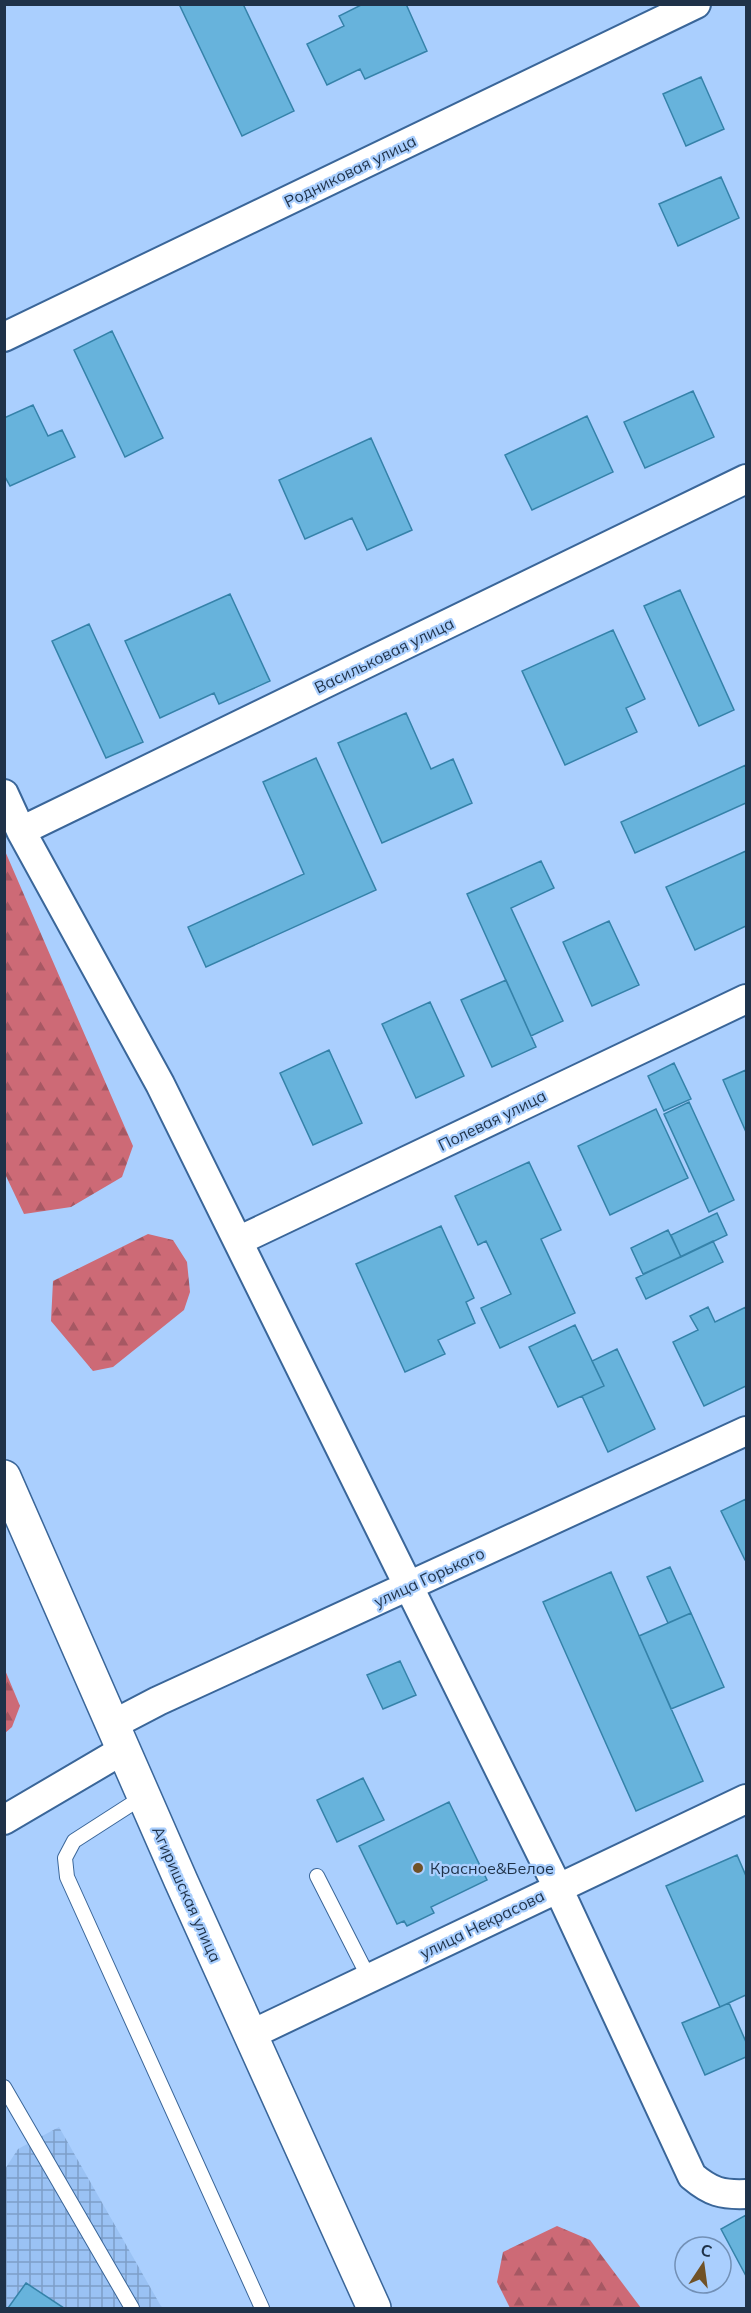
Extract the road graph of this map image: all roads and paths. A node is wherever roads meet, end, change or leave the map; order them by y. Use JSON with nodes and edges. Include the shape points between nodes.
{"nodes":[{"id":1,"x":696,"y":4,"type":"edge"},
{"id":2,"x":4,"y":337,"type":"edge"},
{"id":3,"x":747,"y":479,"type":"edge"},
{"id":4,"x":4,"y":794,"type":"edge"},
{"id":5,"x":21,"y":831,"type":"junction"},
{"id":6,"x":747,"y":999,"type":"edge"},
{"id":7,"x":238,"y":1241,"type":"junction"},
{"id":8,"x":747,"y":1431,"type":"edge"},
{"id":9,"x":4,"y":1477,"type":"edge"},
{"id":10,"x":409,"y":1586,"type":"junction"},
{"id":11,"x":117,"y":1737,"type":"junction"},
{"id":12,"x":144,"y":1796,"type":"junction"},
{"id":13,"x":747,"y":1799,"type":"edge"},
{"id":14,"x":4,"y":1820,"type":"edge"},
{"id":15,"x":316,"y":1876,"type":"dead end"},
{"id":16,"x":558,"y":1888,"type":"junction"},
{"id":17,"x":369,"y":1978,"type":"junction"},
{"id":18,"x":250,"y":2035,"type":"junction"},
{"id":19,"x":4,"y":2087,"type":"edge"},
{"id":20,"x":747,"y":2194,"type":"edge"},
{"id":21,"x":132,"y":2308,"type":"edge"},
{"id":22,"x":262,"y":2308,"type":"edge"},
{"id":23,"x":374,"y":2308,"type":"edge"}],
"edges":[{"from":1,"to":2,"type":"street","name":"Родниковая улица"},
{"from":3,"to":5,"type":"street","name":"Васильковая улица"},
{"from":4,"to":5,"type":"street"},
{"from":5,"to":7,"type":"street","via":[[160,1084]]},
{"from":6,"to":7,"type":"street","name":"Полевая улица"},
{"from":7,"to":10,"type":"street"},
{"from":8,"to":10,"type":"street","name":"улица Горького"},
{"from":9,"to":11,"type":"street","name":"Агиришская улица"},
{"from":10,"to":11,"type":"street","name":"улица Горького"},
{"from":10,"to":16,"type":"street"},
{"from":11,"to":12,"type":"street","name":"Агиришская улица"},
{"from":11,"to":14,"type":"street","name":"улица Горького"},
{"from":12,"to":18,"type":"street","name":"Агиришская улица"},
{"from":12,"to":22,"type":"lane","via":[[74,1841],[65,1858],[67,1877]]},
{"from":13,"to":16,"type":"street","name":"улица Некрасова"},
{"from":15,"to":17,"type":"lane"},
{"from":16,"to":17,"type":"street","name":"улица Некрасова"},
{"from":16,"to":20,"type":"street","via":[[692,2176],[706,2188],[726,2195]]},
{"from":17,"to":18,"type":"street","name":"улица Некрасова"},
{"from":18,"to":23,"type":"street","name":"Агиришская улица"},
{"from":19,"to":21,"type":"lane"}]}
